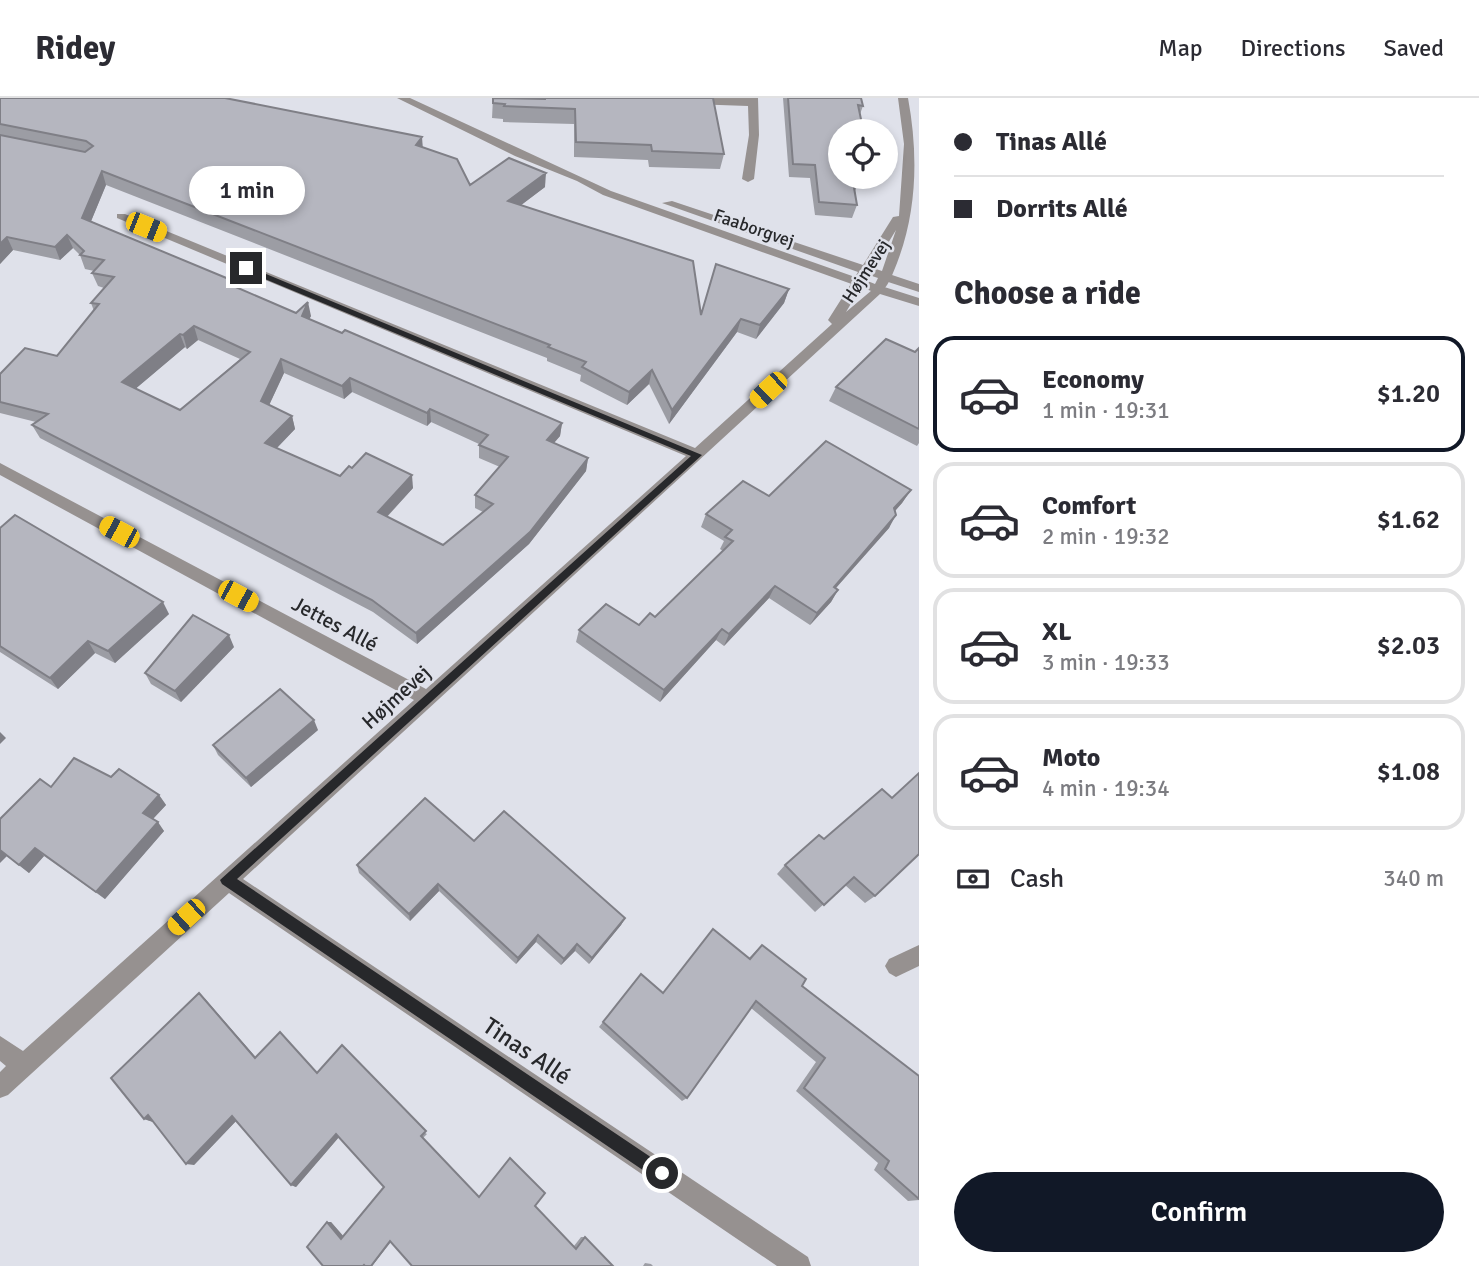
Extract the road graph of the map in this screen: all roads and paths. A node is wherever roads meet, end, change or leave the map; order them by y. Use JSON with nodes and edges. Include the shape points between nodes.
{"nodes":[{"id":1,"x":402,"y":98,"type":"edge"},
{"id":2,"x":903,"y":98,"type":"edge"},
{"id":3,"x":684,"y":100,"type":"edge"},
{"id":4,"x":754,"y":100,"type":"edge"},
{"id":5,"x":748,"y":178,"type":"dead end"},
{"id":6,"x":907,"y":201,"type":"junction"},
{"id":7,"x":121,"y":216,"type":"dead end"},
{"id":8,"x":862,"y":276,"type":"junction"},
{"id":9,"x":886,"y":277,"type":"junction"},
{"id":10,"x":919,"y":288,"type":"edge"},
{"id":11,"x":878,"y":289,"type":"junction"},
{"id":12,"x":919,"y":302,"type":"edge"},
{"id":13,"x":822,"y":339,"type":"junction"},
{"id":14,"x":698,"y":455,"type":"junction"},
{"id":15,"x":0,"y":468,"type":"edge"},
{"id":16,"x":428,"y":699,"type":"junction"},
{"id":17,"x":227,"y":880,"type":"junction"},
{"id":18,"x":919,"y":955,"type":"edge"},
{"id":19,"x":896,"y":966,"type":"dead end"},
{"id":20,"x":0,"y":1047,"type":"edge"},
{"id":21,"x":23,"y":1066,"type":"junction"},
{"id":22,"x":0,"y":1087,"type":"edge"},
{"id":23,"x":799,"y":1266,"type":"edge"}],
"edges":[{"from":1,"to":8,"type":"street","name":"Faaborgvej","via":[[607,193]]},
{"from":2,"to":6,"type":"street","name":"Højmevej","via":[[908,120]]},
{"from":3,"to":4,"type":"street"},
{"from":4,"to":5,"type":"street"},
{"from":6,"to":8,"type":"street","name":"Højmevej"},
{"from":6,"to":9,"type":"street","name":"Højmevej"},
{"from":7,"to":14,"type":"street"},
{"from":8,"to":9,"type":"street","name":"Faaborgvej"},
{"from":8,"to":11,"type":"street","name":"Faaborgvej"},
{"from":8,"to":13,"type":"street","name":"Højmevej"},
{"from":9,"to":10,"type":"street","name":"Faaborgvej"},
{"from":9,"to":11,"type":"street","name":"Højmevej"},
{"from":11,"to":12,"type":"street","name":"Faaborgvej"},
{"from":11,"to":13,"type":"street","name":"Højmevej"},
{"from":13,"to":14,"type":"street","name":"Højmevej"},
{"from":14,"to":16,"type":"street","name":"Højmevej"},
{"from":15,"to":16,"type":"street","name":"Jettes Allé"},
{"from":16,"to":17,"type":"street","name":"Højmevej"},
{"from":17,"to":21,"type":"street","name":"Højmevej"},
{"from":17,"to":23,"type":"street","name":"Tinas Allé"},
{"from":18,"to":19,"type":"street"},
{"from":20,"to":21,"type":"street"},
{"from":21,"to":22,"type":"street","name":"Højmevej"}]}
